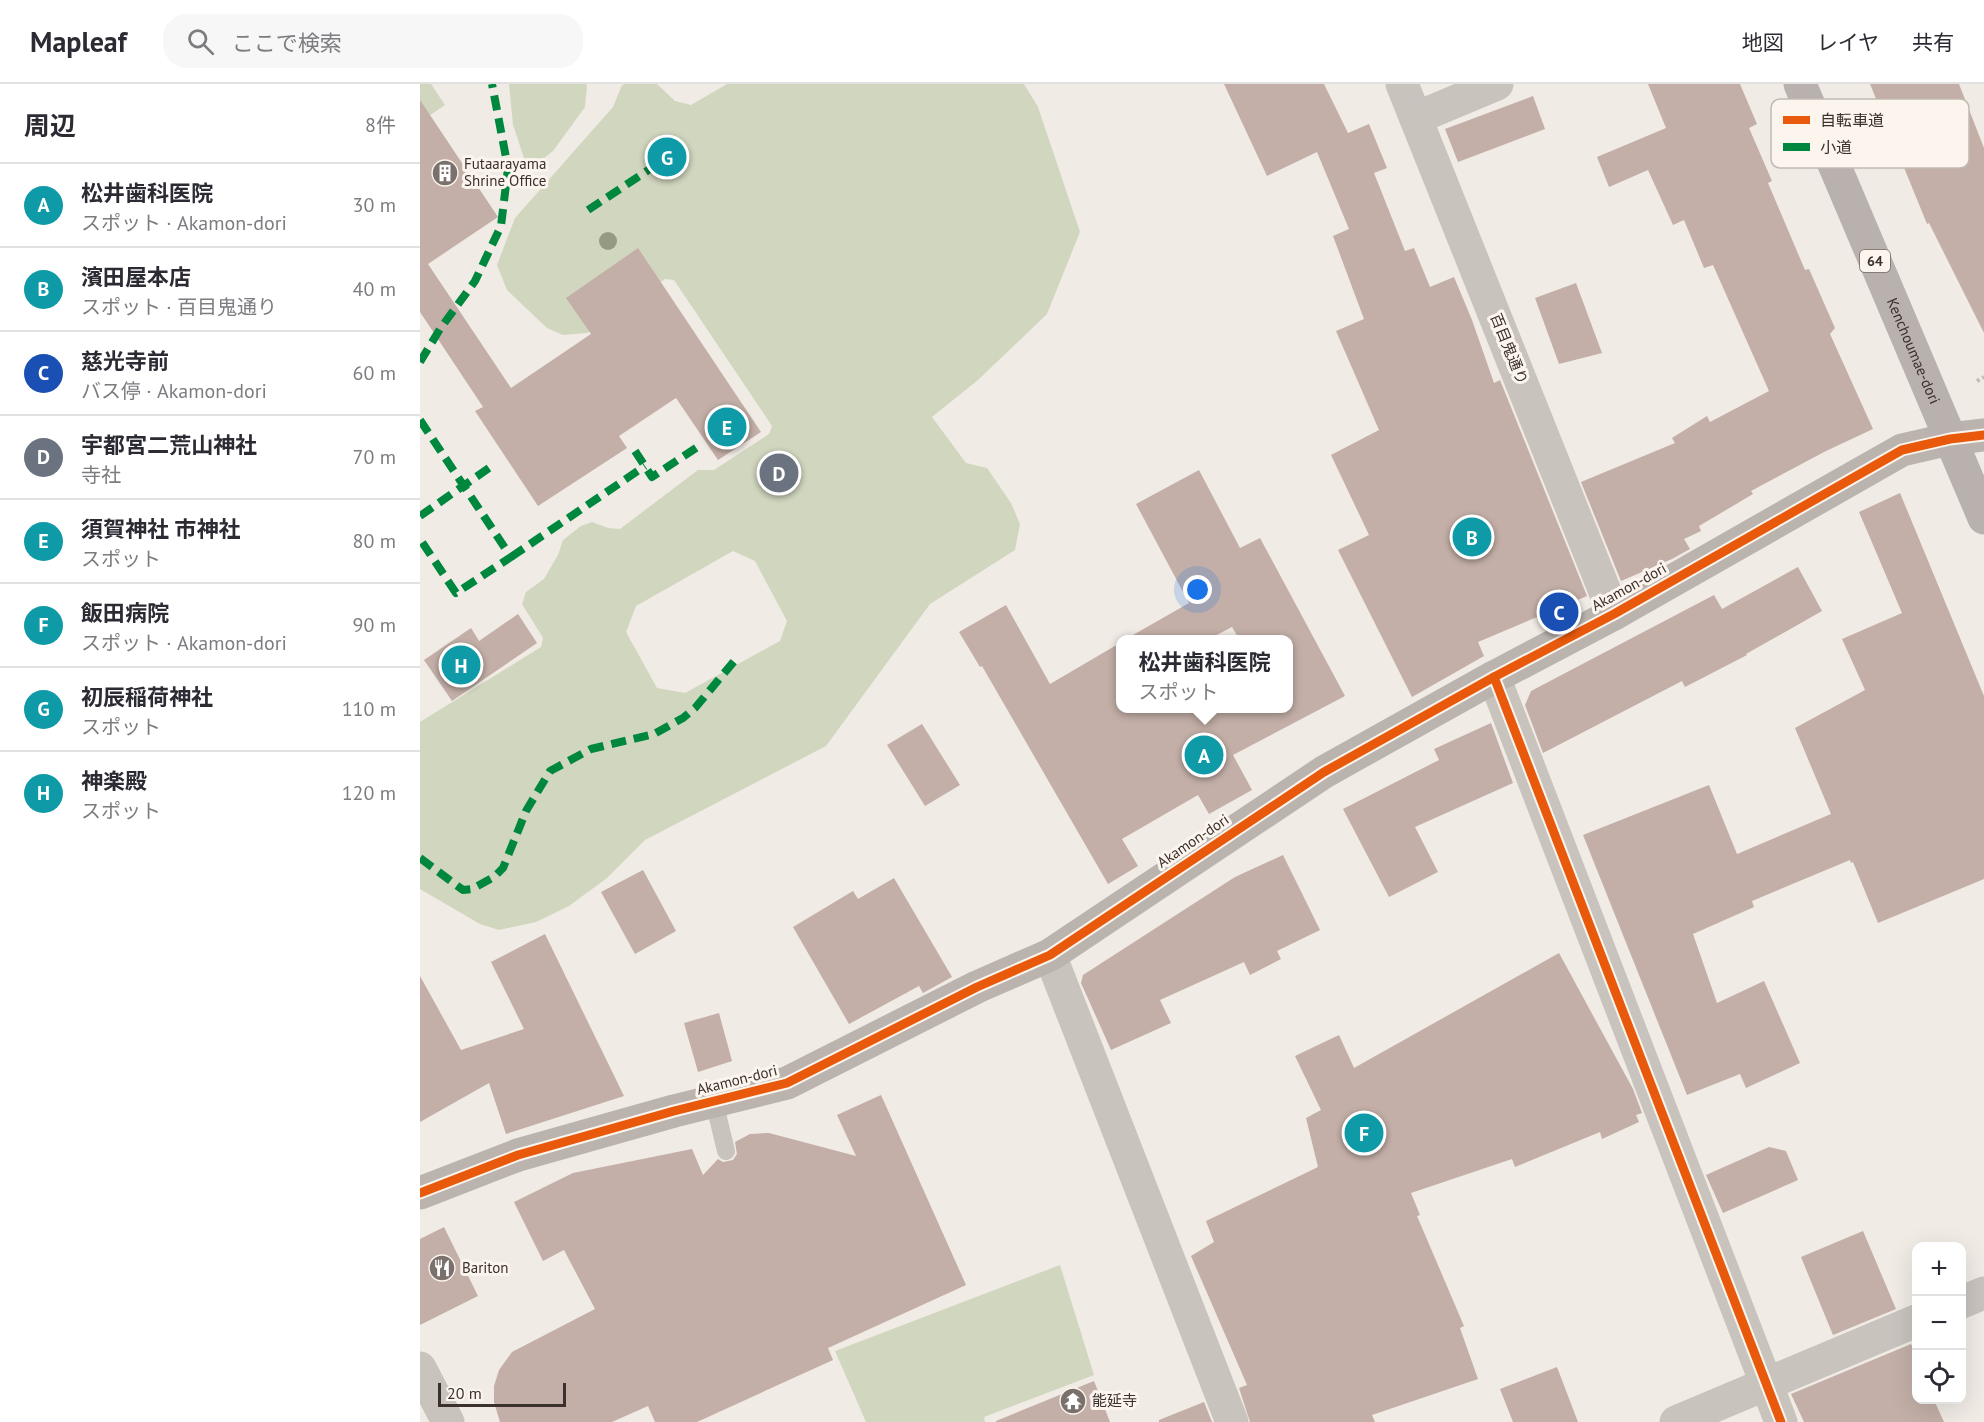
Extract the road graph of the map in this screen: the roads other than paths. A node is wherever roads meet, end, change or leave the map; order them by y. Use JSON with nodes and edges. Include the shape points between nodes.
{"nodes":[{"id":1,"x":1402,"y":84,"type":"edge"},
{"id":2,"x":1497,"y":84,"type":"edge"},
{"id":3,"x":1800,"y":84,"type":"edge"},
{"id":4,"x":1806,"y":99,"type":"edge"},
{"id":5,"x":1416,"y":118,"type":"junction"},
{"id":6,"x":1835,"y":168,"type":"edge"},
{"id":7,"x":1984,"y":435,"type":"edge"},
{"id":8,"x":1950,"y":439,"type":"junction"},
{"id":9,"x":1984,"y":518,"type":"edge"},
{"id":10,"x":1614,"y":614,"type":"junction"},
{"id":11,"x":1494,"y":677,"type":"junction"},
{"id":12,"x":1050,"y":955,"type":"junction"},
{"id":13,"x":714,"y":1101,"type":"junction"},
{"id":14,"x":726,"y":1151,"type":"dead end"},
{"id":15,"x":420,"y":1193,"type":"edge"},
{"id":16,"x":1984,"y":1293,"type":"edge"},
{"id":17,"x":1966,"y":1300,"type":"edge"},
{"id":18,"x":1912,"y":1324,"type":"edge"},
{"id":19,"x":420,"y":1368,"type":"edge"},
{"id":20,"x":1767,"y":1385,"type":"junction"},
{"id":21,"x":448,"y":1422,"type":"edge"},
{"id":22,"x":1232,"y":1422,"type":"edge"},
{"id":23,"x":1676,"y":1422,"type":"edge"},
{"id":24,"x":1782,"y":1422,"type":"edge"}],
"edges":[{"from":1,"to":5,"type":"street","name":"百目鬼通り"},
{"from":2,"to":5,"type":"street"},
{"from":3,"to":4,"type":"main road","name":"Kenchoumae-dori","number":"64"},
{"from":5,"to":10,"type":"street","name":"百目鬼通り"},
{"from":6,"to":8,"type":"main road","name":"Kenchoumae-dori","number":"64"},
{"from":7,"to":8,"type":"street","name":"Akamon-dori"},
{"from":8,"to":9,"type":"main road","name":"Kenchoumae-dori","number":"64"},
{"from":8,"to":10,"type":"street","name":"Akamon-dori","via":[[1902,450]]},
{"from":10,"to":11,"type":"street","name":"Akamon-dori"},
{"from":11,"to":12,"type":"street","name":"Akamon-dori","via":[[1324,772]]},
{"from":11,"to":20,"type":"street"},
{"from":12,"to":13,"type":"street","name":"Akamon-dori","via":[[977,987],[787,1083]]},
{"from":12,"to":22,"type":"street"},
{"from":13,"to":14,"type":"lane"},
{"from":13,"to":15,"type":"street","name":"Akamon-dori","via":[[518,1155]]},
{"from":16,"to":17,"type":"street"},
{"from":18,"to":20,"type":"street"},
{"from":19,"to":21,"type":"street"},
{"from":20,"to":23,"type":"street"},
{"from":20,"to":24,"type":"street"}]}
